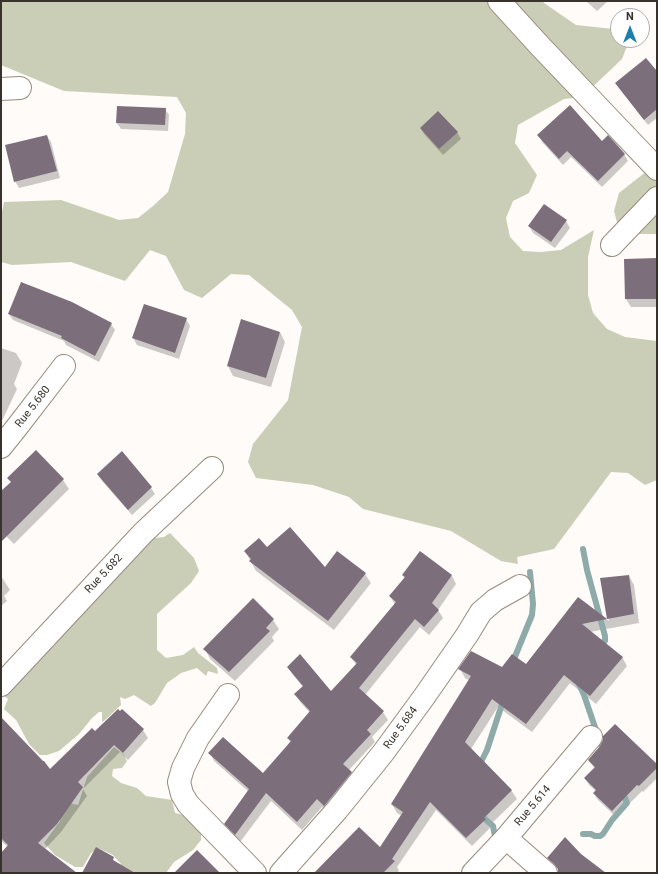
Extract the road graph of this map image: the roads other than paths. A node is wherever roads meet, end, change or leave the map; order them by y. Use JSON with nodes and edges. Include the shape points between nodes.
{"nodes":[{"id":1,"x":499,"y":1,"type":"edge"},
{"id":2,"x":657,"y":169,"type":"edge"},
{"id":3,"x":657,"y":198,"type":"edge"},
{"id":4,"x":612,"y":245,"type":"dead end"},
{"id":5,"x":64,"y":366,"type":"dead end"},
{"id":6,"x":1,"y":447,"type":"edge"},
{"id":7,"x":212,"y":468,"type":"dead end"},
{"id":8,"x":520,"y":586,"type":"dead end"},
{"id":9,"x":1,"y":685,"type":"edge"},
{"id":10,"x":228,"y":695,"type":"dead end"},
{"id":11,"x":591,"y":737,"type":"dead end"},
{"id":12,"x":506,"y":838,"type":"junction"},
{"id":13,"x":255,"y":873,"type":"edge"},
{"id":14,"x":281,"y":873,"type":"edge"},
{"id":15,"x":473,"y":873,"type":"edge"},
{"id":16,"x":546,"y":873,"type":"edge"}],
"edges":[{"from":1,"to":2,"type":"street"},
{"from":3,"to":4,"type":"street"},
{"from":5,"to":6,"type":"street","name":"Rue 5.680"},
{"from":7,"to":9,"type":"street","name":"Rue 5.682","via":[[143,533]]},
{"from":8,"to":14,"type":"street","name":"Rue 5.684","via":[[495,600],[481,612],[383,753]]},
{"from":10,"to":13,"type":"street","via":[[198,738],[179,782],[188,804]]},
{"from":11,"to":12,"type":"street","name":"Rue 5.614"},
{"from":12,"to":15,"type":"street","name":"Rue 5.614"},
{"from":12,"to":16,"type":"street"}]}
